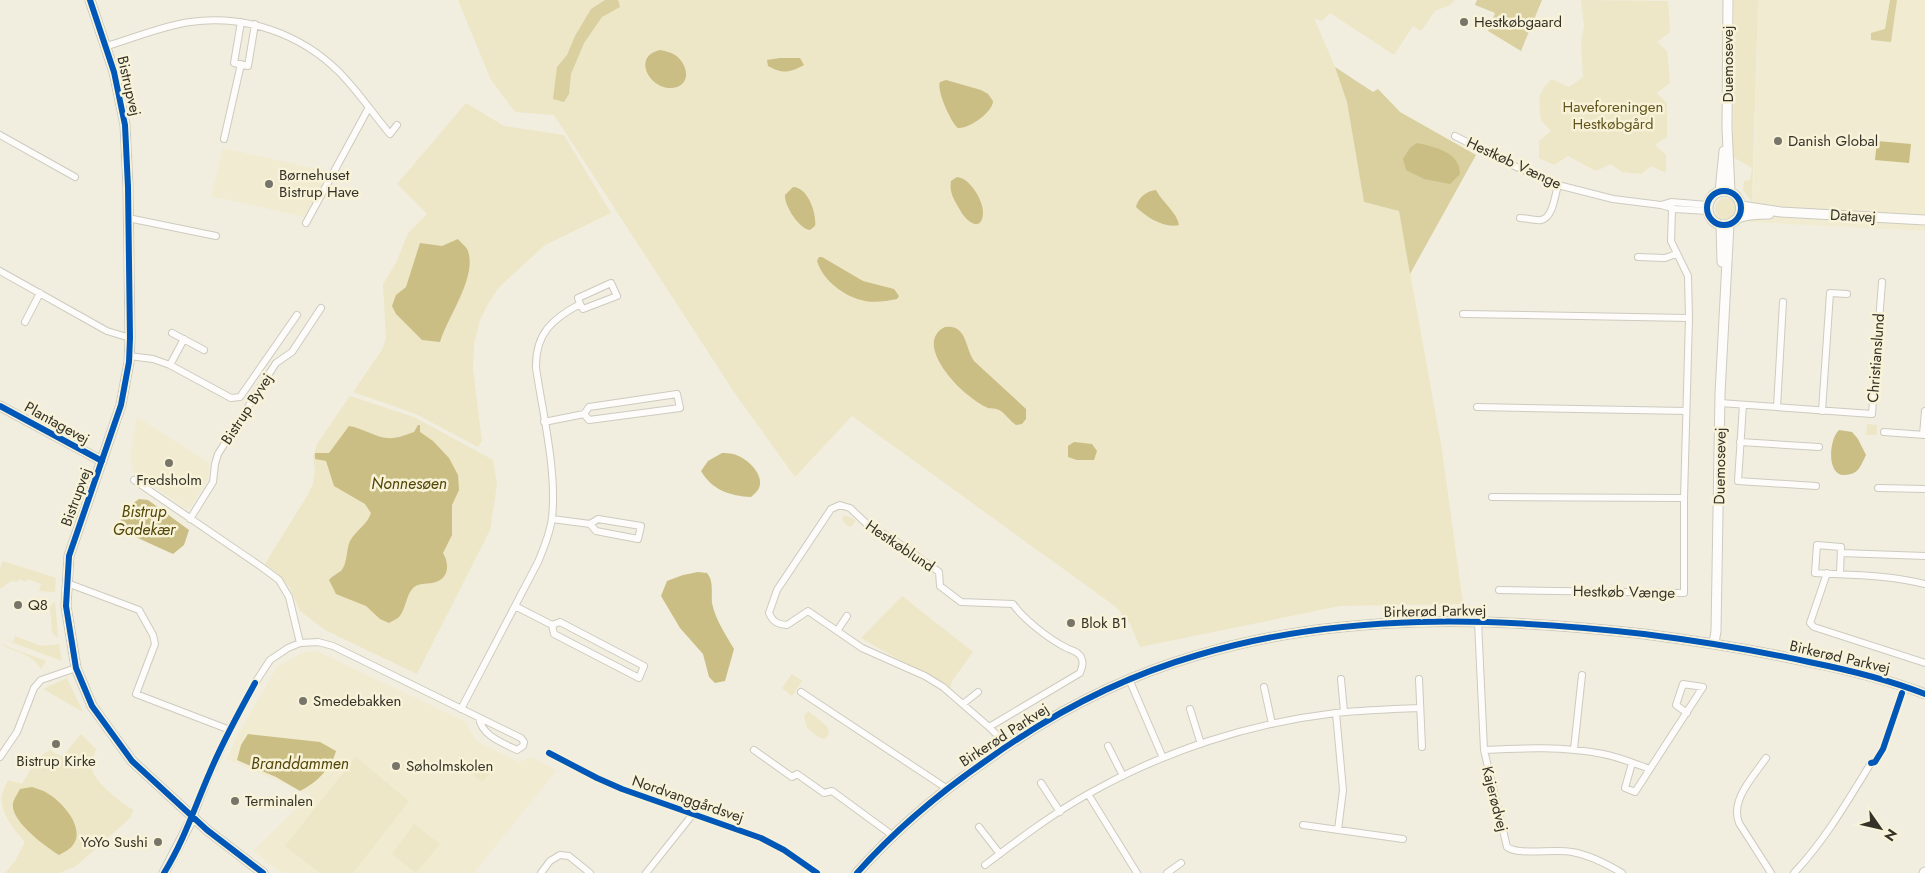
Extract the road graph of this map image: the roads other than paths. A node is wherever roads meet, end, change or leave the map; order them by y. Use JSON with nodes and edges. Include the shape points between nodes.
{"nodes":[{"id":1,"x":90,"y":0,"type":"edge"},
{"id":2,"x":1728,"y":0,"type":"edge"},
{"id":3,"x":241,"y":22,"type":"junction"},
{"id":4,"x":255,"y":24,"type":"junction"},
{"id":5,"x":106,"y":46,"type":"junction"},
{"id":6,"x":241,"y":64,"type":"junction"},
{"id":7,"x":368,"y":109,"type":"junction"},
{"id":8,"x":397,"y":125,"type":"dead end"},
{"id":9,"x":0,"y":135,"type":"edge"},
{"id":10,"x":1455,"y":136,"type":"dead end"},
{"id":11,"x":224,"y":139,"type":"dead end"},
{"id":12,"x":75,"y":177,"type":"dead end"},
{"id":13,"x":1558,"y":185,"type":"junction"},
{"id":14,"x":1725,"y":192,"type":"junction"},
{"id":15,"x":1661,"y":205,"type":"junction"},
{"id":16,"x":1741,"y":206,"type":"junction"},
{"id":17,"x":1708,"y":208,"type":"junction"},
{"id":18,"x":1672,"y":209,"type":"junction"},
{"id":19,"x":1781,"y":212,"type":"junction"},
{"id":20,"x":128,"y":218,"type":"junction"},
{"id":21,"x":1520,"y":218,"type":"dead end"},
{"id":22,"x":1738,"y":218,"type":"junction"},
{"id":23,"x":1925,"y":220,"type":"edge"},
{"id":24,"x":306,"y":223,"type":"dead end"},
{"id":25,"x":1725,"y":225,"type":"junction"},
{"id":26,"x":216,"y":236,"type":"dead end"},
{"id":27,"x":1676,"y":254,"type":"junction"},
{"id":28,"x":1638,"y":257,"type":"dead end"},
{"id":29,"x":0,"y":270,"type":"edge"},
{"id":30,"x":1882,"y":282,"type":"dead end"},
{"id":31,"x":40,"y":293,"type":"junction"},
{"id":32,"x":1847,"y":294,"type":"dead end"},
{"id":33,"x":1783,"y":302,"type":"dead end"},
{"id":34,"x":580,"y":304,"type":"junction"},
{"id":35,"x":321,"y":308,"type":"dead end"},
{"id":36,"x":1463,"y":314,"type":"dead end"},
{"id":37,"x":297,"y":315,"type":"dead end"},
{"id":38,"x":1689,"y":318,"type":"junction"},
{"id":39,"x":25,"y":322,"type":"dead end"},
{"id":40,"x":172,"y":333,"type":"dead end"},
{"id":41,"x":130,"y":338,"type":"junction"},
{"id":42,"x":184,"y":339,"type":"junction"},
{"id":43,"x":204,"y":350,"type":"dead end"},
{"id":44,"x":129,"y":356,"type":"junction"},
{"id":45,"x":170,"y":365,"type":"junction"},
{"id":46,"x":1720,"y":403,"type":"junction"},
{"id":47,"x":1743,"y":405,"type":"junction"},
{"id":48,"x":0,"y":406,"type":"edge"},
{"id":49,"x":1777,"y":407,"type":"junction"},
{"id":50,"x":1477,"y":408,"type":"dead end"},
{"id":51,"x":1686,"y":411,"type":"junction"},
{"id":52,"x":1822,"y":411,"type":"junction"},
{"id":53,"x":1925,"y":411,"type":"edge"},
{"id":54,"x":584,"y":414,"type":"junction"},
{"id":55,"x":544,"y":422,"type":"junction"},
{"id":56,"x":1884,"y":432,"type":"dead end"},
{"id":57,"x":1924,"y":435,"type":"edge"},
{"id":58,"x":1740,"y":442,"type":"junction"},
{"id":59,"x":1819,"y":447,"type":"dead end"},
{"id":60,"x":102,"y":462,"type":"junction"},
{"id":61,"x":134,"y":480,"type":"dead end"},
{"id":62,"x":1816,"y":486,"type":"dead end"},
{"id":63,"x":1878,"y":488,"type":"dead end"},
{"id":64,"x":1925,"y":489,"type":"edge"},
{"id":65,"x":1492,"y":497,"type":"dead end"},
{"id":66,"x":1684,"y":498,"type":"junction"},
{"id":67,"x":190,"y":519,"type":"junction"},
{"id":68,"x":552,"y":519,"type":"junction"},
{"id":69,"x":590,"y":524,"type":"junction"},
{"id":70,"x":1841,"y":553,"type":"junction"},
{"id":71,"x":1925,"y":556,"type":"edge"},
{"id":72,"x":1827,"y":573,"type":"junction"},
{"id":73,"x":1840,"y":574,"type":"junction"},
{"id":74,"x":67,"y":583,"type":"junction"},
{"id":75,"x":1925,"y":584,"type":"edge"},
{"id":76,"x":1498,"y":590,"type":"dead end"},
{"id":77,"x":515,"y":606,"type":"junction"},
{"id":78,"x":847,"y":616,"type":"dead end"},
{"id":79,"x":1478,"y":622,"type":"junction"},
{"id":80,"x":552,"y":625,"type":"junction"},
{"id":81,"x":837,"y":630,"type":"junction"},
{"id":82,"x":300,"y":643,"type":"junction"},
{"id":83,"x":1714,"y":643,"type":"junction"},
{"id":84,"x":1925,"y":663,"type":"edge"},
{"id":85,"x":76,"y":668,"type":"junction"},
{"id":86,"x":1582,"y":675,"type":"dead end"},
{"id":87,"x":1129,"y":679,"type":"junction"},
{"id":88,"x":1341,"y":679,"type":"dead end"},
{"id":89,"x":1419,"y":679,"type":"dead end"},
{"id":90,"x":1264,"y":687,"type":"dead end"},
{"id":91,"x":801,"y":692,"type":"dead end"},
{"id":92,"x":978,"y":692,"type":"dead end"},
{"id":93,"x":1925,"y":694,"type":"edge"},
{"id":94,"x":963,"y":704,"type":"junction"},
{"id":95,"x":1420,"y":708,"type":"junction"},
{"id":96,"x":461,"y":709,"type":"junction"},
{"id":97,"x":1190,"y":709,"type":"dead end"},
{"id":98,"x":1344,"y":712,"type":"junction"},
{"id":99,"x":1336,"y":713,"type":"junction"},
{"id":100,"x":1687,"y":713,"type":"junction"},
{"id":101,"x":479,"y":718,"type":"junction"},
{"id":102,"x":1272,"y":724,"type":"junction"},
{"id":103,"x":990,"y":727,"type":"junction"},
{"id":104,"x":230,"y":730,"type":"junction"},
{"id":105,"x":1201,"y":744,"type":"junction"},
{"id":106,"x":1007,"y":745,"type":"junction"},
{"id":107,"x":1108,"y":746,"type":"dead end"},
{"id":108,"x":1422,"y":747,"type":"dead end"},
{"id":109,"x":1574,"y":749,"type":"junction"},
{"id":110,"x":754,"y":750,"type":"dead end"},
{"id":111,"x":1484,"y":750,"type":"junction"},
{"id":112,"x":549,"y":752,"type":"dead end"},
{"id":113,"x":0,"y":757,"type":"edge"},
{"id":114,"x":1163,"y":758,"type":"junction"},
{"id":115,"x":1766,"y":758,"type":"dead end"},
{"id":116,"x":1632,"y":763,"type":"junction"},
{"id":117,"x":1871,"y":763,"type":"dead end"},
{"id":118,"x":1650,"y":768,"type":"junction"},
{"id":119,"x":1123,"y":776,"type":"junction"},
{"id":120,"x":1041,"y":783,"type":"dead end"},
{"id":121,"x":946,"y":788,"type":"junction"},
{"id":122,"x":1088,"y":794,"type":"junction"},
{"id":123,"x":1060,"y":812,"type":"junction"},
{"id":124,"x":693,"y":814,"type":"junction"},
{"id":125,"x":192,"y":817,"type":"junction"},
{"id":126,"x":1303,"y":825,"type":"dead end"},
{"id":127,"x":979,"y":827,"type":"dead end"},
{"id":128,"x":1338,"y":830,"type":"junction"},
{"id":129,"x":892,"y":835,"type":"junction"},
{"id":130,"x":1403,"y":838,"type":"dead end"},
{"id":131,"x":1000,"y":854,"type":"junction"},
{"id":132,"x":1181,"y":863,"type":"dead end"},
{"id":133,"x":985,"y":865,"type":"dead end"},
{"id":134,"x":164,"y":873,"type":"edge"},
{"id":135,"x":263,"y":873,"type":"edge"},
{"id":136,"x":541,"y":873,"type":"edge"},
{"id":137,"x":590,"y":873,"type":"edge"},
{"id":138,"x":646,"y":873,"type":"edge"},
{"id":139,"x":817,"y":873,"type":"edge"},
{"id":140,"x":857,"y":873,"type":"edge"},
{"id":141,"x":1137,"y":873,"type":"edge"},
{"id":142,"x":1167,"y":873,"type":"edge"},
{"id":143,"x":1622,"y":873,"type":"edge"},
{"id":144,"x":1771,"y":873,"type":"edge"},
{"id":145,"x":1794,"y":873,"type":"edge"}],
"edges":[{"from":1,"to":5,"type":"street","name":"Bistrupvej"},
{"from":2,"to":14,"type":"street","name":"Duemosevej"},
{"from":3,"to":4,"type":"street"},
{"from":3,"to":5,"type":"street","via":[[190,22]]},
{"from":3,"to":6,"type":"street","via":[[234,63]]},
{"from":4,"to":6,"type":"street","via":[[248,66]]},
{"from":4,"to":7,"type":"street","via":[[294,39],[318,54],[341,73]]},
{"from":5,"to":20,"type":"street","name":"Bistrupvej","via":[[125,125]]},
{"from":6,"to":11,"type":"street"},
{"from":7,"to":8,"type":"street","via":[[390,134]]},
{"from":7,"to":24,"type":"street"},
{"from":9,"to":12,"type":"street"},
{"from":10,"to":13,"type":"street","name":"Hestkøb Vænge"},
{"from":13,"to":15,"type":"street","name":"Hestkøb Vænge","via":[[1613,200]]},
{"from":13,"to":21,"type":"street","via":[[1547,217],[1542,220]]},
{"from":14,"to":16,"type":"street","via":[[1738,199]]},
{"from":14,"to":17,"type":"street","via":[[1712,196]]},
{"from":15,"to":17,"type":"street","name":"Hestkøb Vænge","via":[[1671,202]]},
{"from":15,"to":18,"type":"street","name":"Hestkøb Vænge"},
{"from":16,"to":19,"type":"street","name":"Datavej"},
{"from":16,"to":22,"type":"street"},
{"from":17,"to":18,"type":"street","name":"Hestkøb Vænge"},
{"from":17,"to":25,"type":"street","via":[[1713,221]]},
{"from":18,"to":27,"type":"street","name":"Hestkøb Vænge","via":[[1671,241]]},
{"from":19,"to":22,"type":"street","name":"Datavej"},
{"from":19,"to":23,"type":"street","name":"Datavej"},
{"from":20,"to":26,"type":"street"},
{"from":20,"to":41,"type":"street","name":"Bistrupvej"},
{"from":22,"to":25,"type":"street"},
{"from":25,"to":46,"type":"street","name":"Duemosevej"},
{"from":27,"to":28,"type":"street","via":[[1665,258]]},
{"from":27,"to":38,"type":"street","name":"Hestkøb Vænge","via":[[1688,276]]},
{"from":29,"to":31,"type":"street"},
{"from":30,"to":52,"type":"street","name":"Christianslund","via":[[1872,414]]},
{"from":31,"to":39,"type":"street"},
{"from":31,"to":41,"type":"street","via":[[107,331]]},
{"from":32,"to":52,"type":"street","via":[[1830,294]]},
{"from":33,"to":49,"type":"street"},
{"from":34,"to":34,"type":"street","via":[[578,298],[611,283],[617,296],[583,309]]},
{"from":34,"to":55,"type":"street","via":[[547,327],[539,342],[536,368]]},
{"from":35,"to":67,"type":"street","name":"Bistrup Byvej","via":[[292,352],[276,363],[218,454],[213,482]]},
{"from":36,"to":38,"type":"street"},
{"from":37,"to":45,"type":"street","via":[[240,397],[231,398]]},
{"from":38,"to":51,"type":"street","name":"Hestkøb Vænge"},
{"from":40,"to":42,"type":"street"},
{"from":41,"to":44,"type":"street","name":"Bistrupvej"},
{"from":42,"to":43,"type":"street"},
{"from":42,"to":45,"type":"street"},
{"from":44,"to":45,"type":"street"},
{"from":44,"to":60,"type":"street","name":"Bistrupvej","via":[[121,405]]},
{"from":46,"to":47,"type":"street","name":"Christianslund"},
{"from":46,"to":83,"type":"street","name":"Duemosevej"},
{"from":47,"to":49,"type":"street","name":"Christianslund"},
{"from":47,"to":58,"type":"street"},
{"from":48,"to":60,"type":"street","name":"Plantagevej"},
{"from":49,"to":52,"type":"street","name":"Christianslund"},
{"from":50,"to":51,"type":"street"},
{"from":51,"to":66,"type":"street","name":"Hestkøb Vænge"},
{"from":53,"to":57,"type":"street"},
{"from":54,"to":54,"type":"street","via":[[589,420],[680,408],[680,401],[677,394],[588,407]]},
{"from":54,"to":55,"type":"street"},
{"from":55,"to":68,"type":"street","via":[[553,484]]},
{"from":56,"to":57,"type":"street"},
{"from":58,"to":59,"type":"street"},
{"from":58,"to":62,"type":"street","via":[[1738,481]]},
{"from":60,"to":74,"type":"street","name":"Bistrupvej","via":[[73,541]]},
{"from":61,"to":67,"type":"street"},
{"from":63,"to":64,"type":"street"},
{"from":65,"to":66,"type":"street"},
{"from":66,"to":76,"type":"street","name":"Hestkøb Vænge","via":[[1684,594]]},
{"from":67,"to":82,"type":"street","via":[[279,580],[288,597]]},
{"from":68,"to":69,"type":"street"},
{"from":68,"to":77,"type":"street","via":[[538,562]]},
{"from":69,"to":69,"type":"street","via":[[596,531],[638,539],[641,526],[598,519]]},
{"from":70,"to":71,"type":"street"},
{"from":70,"to":72,"type":"street","via":[[1841,546],[1817,546],[1815,573]]},
{"from":70,"to":73,"type":"street"},
{"from":72,"to":73,"type":"street"},
{"from":72,"to":84,"type":"street","via":[[1810,623],[1814,627]]},
{"from":73,"to":75,"type":"street","via":[[1897,577]]},
{"from":74,"to":85,"type":"street","name":"Bistrupvej","via":[[67,616]]},
{"from":74,"to":104,"type":"street","via":[[139,610],[155,644],[136,694]]},
{"from":77,"to":80,"type":"street"},
{"from":77,"to":96,"type":"street"},
{"from":78,"to":81,"type":"street"},
{"from":79,"to":83,"type":"street","name":"Birkerød Parkvej","via":[[1568,626]]},
{"from":79,"to":87,"type":"street","name":"Birkerød Parkvej","via":[[1391,624],[1277,636],[1197,655]]},
{"from":79,"to":111,"type":"street","name":"Kajerødvej"},
{"from":80,"to":80,"type":"street","via":[[554,634],[639,678],[644,666],[560,622]]},
{"from":81,"to":94,"type":"street","name":"Hestkøblund","via":[[862,648],[925,676]]},
{"from":81,"to":103,"type":"street","name":"Hestkøblund","via":[[808,611],[787,625],[778,624],[769,613],[777,590],[807,544],[831,509],[840,505],[850,508],[868,526],[939,572],[940,586],[961,602],[1013,604],[1020,614],[1065,648],[1075,650],[1080,657],[1083,664],[1080,672]]},
{"from":82,"to":96,"type":"street","via":[[318,642],[333,646]]},
{"from":82,"to":104,"type":"street","via":[[270,660]]},
{"from":83,"to":93,"type":"street","name":"Birkerød Parkvej","via":[[1864,674]]},
{"from":85,"to":113,"type":"street","via":[[41,680],[34,688],[17,732]]},
{"from":85,"to":125,"type":"street","name":"Bistrupvej","via":[[92,706],[111,735],[132,761]]},
{"from":86,"to":109,"type":"street"},
{"from":87,"to":106,"type":"street","name":"Birkerød Parkvej","via":[[1052,717]]},
{"from":87,"to":114,"type":"street"},
{"from":88,"to":98,"type":"street"},
{"from":89,"to":95,"type":"street"},
{"from":90,"to":102,"type":"street"},
{"from":91,"to":121,"type":"street"},
{"from":92,"to":94,"type":"street"},
{"from":94,"to":103,"type":"street","name":"Hestkøblund"},
{"from":95,"to":98,"type":"street"},
{"from":95,"to":108,"type":"street"},
{"from":96,"to":101,"type":"street"},
{"from":97,"to":105,"type":"street"},
{"from":98,"to":99,"type":"street"},
{"from":99,"to":102,"type":"street"},
{"from":99,"to":128,"type":"street","via":[[1343,790]]},
{"from":100,"to":100,"type":"street","via":[[1676,705],[1683,684],[1703,687]]},
{"from":100,"to":118,"type":"street"},
{"from":101,"to":101,"type":"street","via":[[486,733],[518,750],[523,746],[521,738]]},
{"from":102,"to":105,"type":"street"},
{"from":103,"to":106,"type":"street","name":"Hestkøblund"},
{"from":104,"to":125,"type":"street"},
{"from":105,"to":114,"type":"street"},
{"from":106,"to":121,"type":"street","name":"Birkerød Parkvej"},
{"from":107,"to":119,"type":"street"},
{"from":109,"to":111,"type":"street","name":"Kajerødvej"},
{"from":109,"to":116,"type":"street","name":"Kajerødvej"},
{"from":110,"to":129,"type":"street","via":[[792,777],[797,774],[824,793],[832,791]]},
{"from":111,"to":143,"type":"street","name":"Kajerødvej","via":[[1507,847],[1518,852],[1572,852],[1599,860]]},
{"from":112,"to":124,"type":"street","name":"Nordvanggårdsvej","via":[[622,789]]},
{"from":114,"to":119,"type":"street"},
{"from":115,"to":144,"type":"street","via":[[1738,801],[1735,814]]},
{"from":116,"to":118,"type":"street","name":"Kajerødvej"},
{"from":116,"to":118,"type":"street","via":[[1625,788],[1634,792]]},
{"from":117,"to":145,"type":"street","via":[[1834,823]]},
{"from":119,"to":122,"type":"street"},
{"from":120,"to":123,"type":"street"},
{"from":121,"to":129,"type":"street","name":"Birkerød Parkvej"},
{"from":122,"to":123,"type":"street"},
{"from":122,"to":141,"type":"street"},
{"from":123,"to":131,"type":"street"},
{"from":124,"to":138,"type":"street"},
{"from":124,"to":139,"type":"street","name":"Nordvanggårdsvej","via":[[761,838]]},
{"from":125,"to":134,"type":"street"},
{"from":125,"to":135,"type":"street","name":"Bistrupvej"},
{"from":126,"to":128,"type":"street"},
{"from":127,"to":131,"type":"street"},
{"from":128,"to":130,"type":"street"},
{"from":129,"to":140,"type":"street","name":"Birkerød Parkvej"},
{"from":131,"to":133,"type":"street"},
{"from":132,"to":142,"type":"street"},
{"from":136,"to":137,"type":"street","via":[[560,854],[569,856]]}]}
